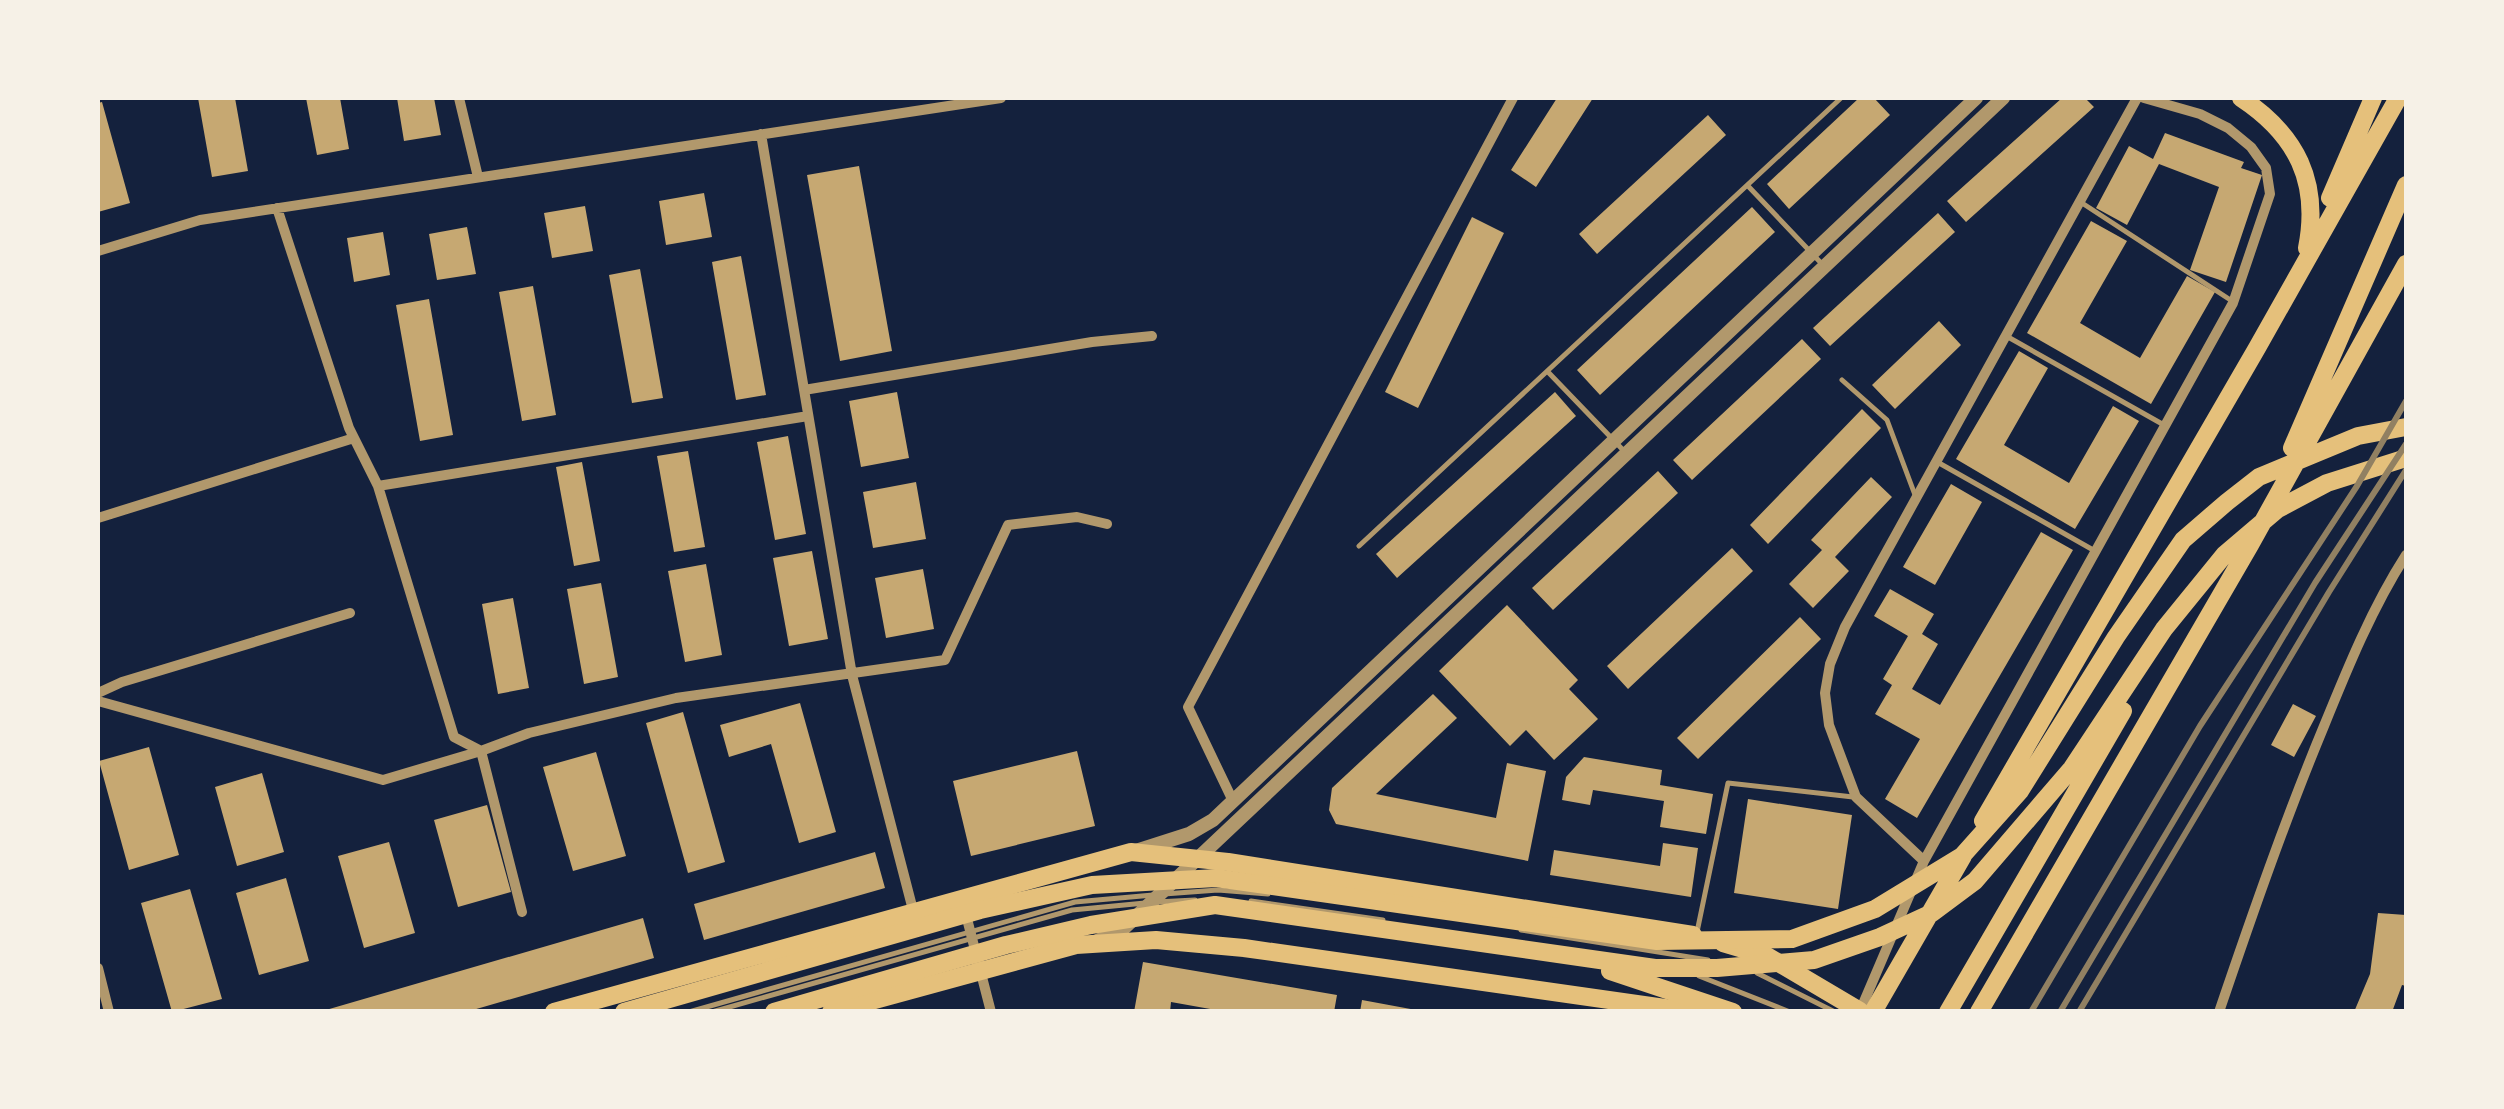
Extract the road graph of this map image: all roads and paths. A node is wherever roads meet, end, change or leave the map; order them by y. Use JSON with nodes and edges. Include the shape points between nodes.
{"nodes":[{"id":1,"x":459,"y":98,"type":"edge"},
{"id":2,"x":1001,"y":98,"type":"edge"},
{"id":3,"x":1513,"y":98,"type":"edge"},
{"id":4,"x":1841,"y":98,"type":"edge"},
{"id":5,"x":1976,"y":98,"type":"edge"},
{"id":6,"x":2003,"y":98,"type":"edge"},
{"id":7,"x":2140,"y":98,"type":"edge"},
{"id":8,"x":2241,"y":98,"type":"edge"},
{"id":9,"x":2373,"y":98,"type":"edge"},
{"id":10,"x":2398,"y":98,"type":"edge"},
{"id":11,"x":956,"y":101,"type":"edge"},
{"id":12,"x":761,"y":134,"type":"junction"},
{"id":13,"x":478,"y":178,"type":"junction"},
{"id":14,"x":2406,"y":185,"type":"edge"},
{"id":15,"x":1748,"y":186,"type":"junction"},
{"id":16,"x":2080,"y":201,"type":"junction"},
{"id":17,"x":276,"y":208,"type":"junction"},
{"id":18,"x":98,"y":251,"type":"edge"},
{"id":19,"x":1812,"y":254,"type":"junction"},
{"id":20,"x":2304,"y":264,"type":"junction"},
{"id":21,"x":2406,"y":264,"type":"edge"},
{"id":22,"x":1824,"y":266,"type":"junction"},
{"id":23,"x":2233,"y":302,"type":"junction"},
{"id":24,"x":1152,"y":336,"type":"dead end"},
{"id":25,"x":2006,"y":336,"type":"junction"},
{"id":26,"x":1548,"y":372,"type":"junction"},
{"id":27,"x":1842,"y":380,"type":"dead end"},
{"id":28,"x":804,"y":390,"type":"junction"},
{"id":29,"x":808,"y":416,"type":"junction"},
{"id":30,"x":2166,"y":426,"type":"junction"},
{"id":31,"x":2406,"y":427,"type":"edge"},
{"id":32,"x":354,"y":438,"type":"junction"},
{"id":33,"x":1614,"y":440,"type":"junction"},
{"id":34,"x":1626,"y":453,"type":"junction"},
{"id":35,"x":2406,"y":458,"type":"edge"},
{"id":36,"x":1936,"y":461,"type":"junction"},
{"id":37,"x":378,"y":486,"type":"junction"},
{"id":38,"x":1916,"y":497,"type":"junction"},
{"id":39,"x":98,"y":518,"type":"edge"},
{"id":40,"x":1107,"y":524,"type":"dead end"},
{"id":41,"x":2250,"y":545,"type":"junction"},
{"id":42,"x":1360,"y":546,"type":"dead end"},
{"id":43,"x":2096,"y":551,"type":"junction"},
{"id":44,"x":2406,"y":554,"type":"edge"},
{"id":45,"x":2186,"y":602,"type":"junction"},
{"id":46,"x":350,"y":613,"type":"dead end"},
{"id":47,"x":852,"y":675,"type":"junction"},
{"id":48,"x":98,"y":693,"type":"edge"},
{"id":49,"x":98,"y":701,"type":"edge"},
{"id":50,"x":481,"y":751,"type":"junction"},
{"id":51,"x":1856,"y":797,"type":"junction"},
{"id":52,"x":1233,"y":801,"type":"junction"},
{"id":53,"x":1131,"y":852,"type":"junction"},
{"id":54,"x":1197,"y":858,"type":"junction"},
{"id":55,"x":1924,"y":860,"type":"junction"},
{"id":56,"x":962,"y":897,"type":"junction"},
{"id":57,"x":1154,"y":899,"type":"junction"},
{"id":58,"x":913,"y":910,"type":"junction"},
{"id":59,"x":522,"y":912,"type":"dead end"},
{"id":60,"x":970,"y":936,"type":"junction"},
{"id":61,"x":1696,"y":936,"type":"junction"},
{"id":62,"x":1093,"y":942,"type":"junction"},
{"id":63,"x":1567,"y":958,"type":"junction"},
{"id":64,"x":98,"y":968,"type":"edge"},
{"id":65,"x":979,"y":969,"type":"junction"},
{"id":66,"x":1860,"y":1011,"type":"edge"},
{"id":67,"x":110,"y":1012,"type":"edge"},
{"id":68,"x":554,"y":1012,"type":"edge"},
{"id":69,"x":624,"y":1012,"type":"edge"},
{"id":70,"x":689,"y":1012,"type":"edge"},
{"id":71,"x":712,"y":1012,"type":"edge"},
{"id":72,"x":774,"y":1012,"type":"edge"},
{"id":73,"x":831,"y":1012,"type":"edge"},
{"id":74,"x":991,"y":1012,"type":"edge"},
{"id":75,"x":1693,"y":1012,"type":"edge"},
{"id":76,"x":1732,"y":1012,"type":"edge"},
{"id":77,"x":1790,"y":1012,"type":"edge"},
{"id":78,"x":1835,"y":1012,"type":"edge"},
{"id":79,"x":1873,"y":1012,"type":"edge"},
{"id":80,"x":1948,"y":1012,"type":"edge"},
{"id":81,"x":1979,"y":1012,"type":"edge"},
{"id":82,"x":2219,"y":1012,"type":"edge"}],
"edges":[{"from":1,"to":13,"type":"street"},
{"from":2,"to":11,"type":"street"},
{"from":3,"to":52,"type":"street","via":[[1188,707]]},
{"from":4,"to":15,"type":"lane"},
{"from":5,"to":19,"type":"street"},
{"from":6,"to":22,"type":"street"},
{"from":7,"to":16,"type":"street"},
{"from":7,"to":23,"type":"street","via":[[2228,128],[2266,168],[2270,194]]},
{"from":8,"to":20,"type":"main road","via":[[2281,131],[2310,186]]},
{"from":9,"to":20,"type":"main road"},
{"from":10,"to":20,"type":"main road"},
{"from":11,"to":12,"type":"street"},
{"from":12,"to":13,"type":"street"},
{"from":12,"to":28,"type":"street"},
{"from":13,"to":17,"type":"street"},
{"from":14,"to":41,"type":"main road"},
{"from":15,"to":19,"type":"lane"},
{"from":15,"to":26,"type":"lane"},
{"from":16,"to":23,"type":"lane"},
{"from":16,"to":25,"type":"street"},
{"from":17,"to":18,"type":"street","via":[[200,220]]},
{"from":17,"to":32,"type":"street"},
{"from":19,"to":22,"type":"lane"},
{"from":19,"to":33,"type":"street"},
{"from":20,"to":79,"type":"main road"},
{"from":21,"to":41,"type":"main road"},
{"from":22,"to":34,"type":"street"},
{"from":23,"to":30,"type":"street"},
{"from":24,"to":28,"type":"street"},
{"from":25,"to":30,"type":"lane"},
{"from":25,"to":36,"type":"street"},
{"from":26,"to":33,"type":"lane"},
{"from":26,"to":42,"type":"lane"},
{"from":27,"to":38,"type":"lane","via":[[1887,420]]},
{"from":28,"to":29,"type":"street"},
{"from":29,"to":37,"type":"street"},
{"from":29,"to":47,"type":"street"},
{"from":30,"to":43,"type":"street"},
{"from":31,"to":69,"type":"main road","via":[[2358,436],[2260,477],[2182,540],[2020,790],[1962,856],[1875,908],[1792,939],[1657,941],[1216,878],[1092,884]]},
{"from":32,"to":37,"type":"street"},
{"from":32,"to":39,"type":"street"},
{"from":33,"to":34,"type":"lane"},
{"from":33,"to":52,"type":"street"},
{"from":34,"to":54,"type":"street"},
{"from":35,"to":45,"type":"main road","via":[[2327,483],[2278,509],[2225,554]]},
{"from":36,"to":38,"type":"street"},
{"from":36,"to":43,"type":"lane"},
{"from":37,"to":50,"type":"street","via":[[454,736]]},
{"from":38,"to":51,"type":"street","via":[[1830,664],[1829,725]]},
{"from":40,"to":47,"type":"street","via":[[1077,517],[1008,524],[944,660]]},
{"from":41,"to":81,"type":"main road"},
{"from":43,"to":55,"type":"street"},
{"from":44,"to":82,"type":"street","via":[[2340,685],[2284,822]]},
{"from":45,"to":63,"type":"main road","via":[[2072,768],[1976,881],[1932,912],[1814,960],[1656,968]]},
{"from":45,"to":80,"type":"main road"},
{"from":46,"to":48,"type":"street"},
{"from":47,"to":50,"type":"street","via":[[676,698]]},
{"from":47,"to":58,"type":"street"},
{"from":49,"to":50,"type":"street","via":[[382,780]]},
{"from":50,"to":59,"type":"street"},
{"from":51,"to":55,"type":"street"},
{"from":51,"to":61,"type":"lane","via":[[1728,783]]},
{"from":52,"to":53,"type":"street","via":[[1189,834]]},
{"from":53,"to":54,"type":"main road"},
{"from":53,"to":56,"type":"main road"},
{"from":54,"to":57,"type":"street"},
{"from":54,"to":61,"type":"main road"},
{"from":55,"to":66,"type":"street"},
{"from":56,"to":58,"type":"main road"},
{"from":56,"to":60,"type":"street"},
{"from":57,"to":60,"type":"lane","via":[[1072,910]]},
{"from":57,"to":60,"type":"lane","via":[[1075,902]]},
{"from":57,"to":62,"type":"street","via":[[1123,929]]},
{"from":57,"to":77,"type":"lane","via":[[1288,905],[1578,952],[1702,976]]},
{"from":57,"to":78,"type":"lane","via":[[1218,890],[1290,896],[1705,960],[1766,975]]},
{"from":58,"to":68,"type":"main road"},
{"from":60,"to":65,"type":"street"},
{"from":60,"to":70,"type":"lane"},
{"from":60,"to":71,"type":"lane"},
{"from":61,"to":66,"type":"main road","via":[[1767,956]]},
{"from":62,"to":65,"type":"main road"},
{"from":62,"to":75,"type":"main road","via":[[1244,948]]},
{"from":63,"to":72,"type":"main road","via":[[1215,905],[1006,945]]},
{"from":63,"to":76,"type":"main road"},
{"from":64,"to":67,"type":"street"},
{"from":65,"to":73,"type":"main road"},
{"from":65,"to":74,"type":"street"}]}
